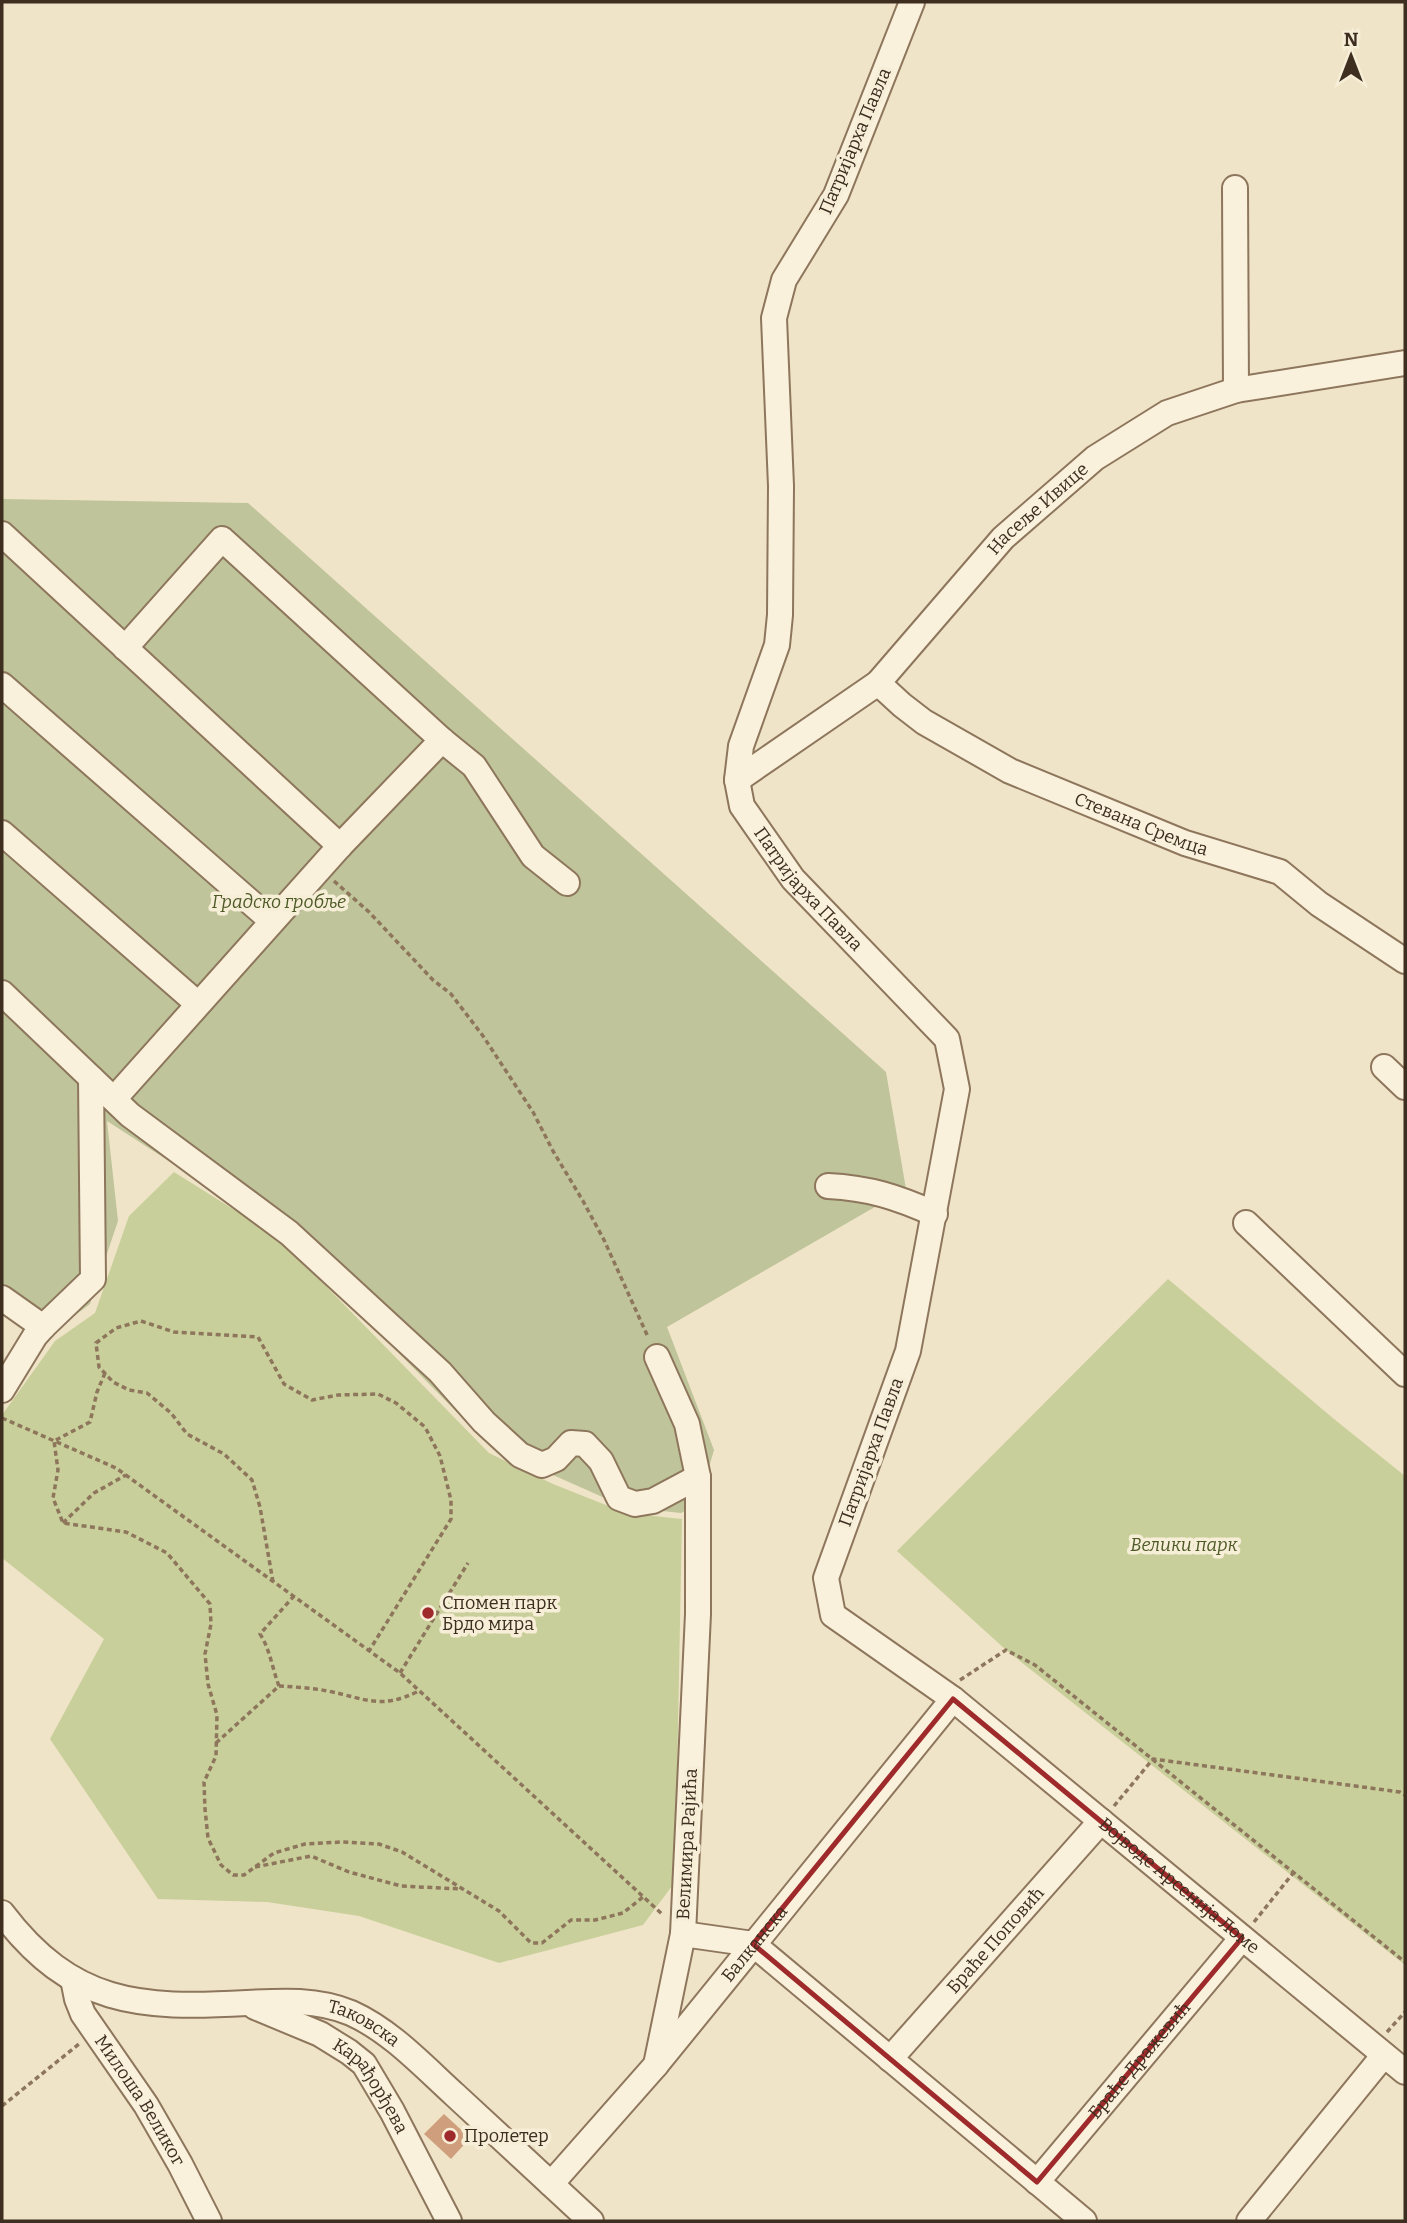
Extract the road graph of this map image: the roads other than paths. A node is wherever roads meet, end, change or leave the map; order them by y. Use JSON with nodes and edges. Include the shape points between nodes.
{"nodes":[{"id":1,"x":912,"y":2,"type":"edge"},
{"id":2,"x":1235,"y":188,"type":"dead end"},
{"id":3,"x":1405,"y":363,"type":"edge"},
{"id":4,"x":1236,"y":390,"type":"junction"},
{"id":5,"x":2,"y":534,"type":"edge"},
{"id":6,"x":125,"y":648,"type":"junction"},
{"id":7,"x":878,"y":683,"type":"junction"},
{"id":8,"x":2,"y":685,"type":"edge"},
{"id":9,"x":442,"y":740,"type":"junction"},
{"id":10,"x":737,"y":780,"type":"junction"},
{"id":11,"x":2,"y":832,"type":"edge"},
{"id":12,"x":340,"y":846,"type":"junction"},
{"id":13,"x":567,"y":883,"type":"dead end"},
{"id":14,"x":272,"y":921,"type":"junction"},
{"id":15,"x":1405,"y":961,"type":"edge"},
{"id":16,"x":2,"y":993,"type":"edge"},
{"id":17,"x":198,"y":1004,"type":"junction"},
{"id":18,"x":1384,"y":1068,"type":"dead end"},
{"id":19,"x":91,"y":1078,"type":"junction"},
{"id":20,"x":1405,"y":1087,"type":"edge"},
{"id":21,"x":114,"y":1099,"type":"junction"},
{"id":22,"x":828,"y":1186,"type":"dead end"},
{"id":23,"x":935,"y":1214,"type":"junction"},
{"id":24,"x":1246,"y":1223,"type":"dead end"},
{"id":25,"x":2,"y":1298,"type":"edge"},
{"id":26,"x":43,"y":1327,"type":"junction"},
{"id":27,"x":657,"y":1357,"type":"road end"},
{"id":28,"x":1405,"y":1374,"type":"edge"},
{"id":29,"x":2,"y":1390,"type":"edge"},
{"id":30,"x":698,"y":1478,"type":"junction"},
{"id":31,"x":947,"y":1695,"type":"junction"},
{"id":32,"x":1101,"y":1821,"type":"junction"},
{"id":33,"x":2,"y":1913,"type":"edge"},
{"id":34,"x":683,"y":1934,"type":"junction"},
{"id":35,"x":1242,"y":1938,"type":"junction"},
{"id":36,"x":753,"y":1944,"type":"junction"},
{"id":37,"x":73,"y":1979,"type":"junction"},
{"id":38,"x":245,"y":2003,"type":"junction"},
{"id":39,"x":1384,"y":2054,"type":"junction"},
{"id":40,"x":890,"y":2059,"type":"junction"},
{"id":41,"x":656,"y":2065,"type":"junction"},
{"id":42,"x":1405,"y":2072,"type":"edge"},
{"id":43,"x":1037,"y":2182,"type":"junction"},
{"id":44,"x":551,"y":2184,"type":"junction"},
{"id":45,"x":209,"y":2221,"type":"edge"},
{"id":46,"x":449,"y":2221,"type":"edge"},
{"id":47,"x":591,"y":2221,"type":"edge"},
{"id":48,"x":1084,"y":2221,"type":"edge"},
{"id":49,"x":1249,"y":2221,"type":"edge"}],
"edges":[{"from":1,"to":10,"type":"street","name":"Патријарха Павла","via":[[836,195],[785,280],[774,318],[781,486],[780,615],[777,645],[741,746]]},
{"from":2,"to":4,"type":"street"},
{"from":3,"to":4,"type":"street","name":"Насеље Ивице"},
{"from":4,"to":7,"type":"street","name":"Насеље Ивице","via":[[1167,413],[1095,458],[1003,538]]},
{"from":5,"to":6,"type":"street"},
{"from":6,"to":9,"type":"street","via":[[222,539]]},
{"from":6,"to":12,"type":"street"},
{"from":7,"to":10,"type":"street","name":"Насеље Ивице"},
{"from":7,"to":15,"type":"street","name":"Стевана Сремца","via":[[924,722],[1010,771],[1185,843],[1280,872]]},
{"from":8,"to":14,"type":"street"},
{"from":9,"to":12,"type":"street"},
{"from":9,"to":13,"type":"street","via":[[474,766],[533,856]]},
{"from":10,"to":23,"type":"street","name":"Патријарха Павла","via":[[742,806],[793,879],[947,1039],[957,1089]]},
{"from":11,"to":17,"type":"street"},
{"from":12,"to":14,"type":"street"},
{"from":14,"to":17,"type":"street"},
{"from":16,"to":19,"type":"street"},
{"from":17,"to":21,"type":"street"},
{"from":18,"to":20,"type":"street"},
{"from":19,"to":21,"type":"street"},
{"from":19,"to":26,"type":"street","via":[[93,1279]]},
{"from":21,"to":30,"type":"street","via":[[289,1233],[440,1372],[520,1455],[542,1465],[556,1459],[571,1443],[585,1444],[601,1461],[618,1498],[635,1504],[653,1501]]},
{"from":22,"to":23,"type":"street","via":[[859,1188]]},
{"from":23,"to":31,"type":"street","name":"Патријарха Павла","via":[[908,1351],[826,1578],[833,1615]]},
{"from":24,"to":28,"type":"street"},
{"from":25,"to":26,"type":"street"},
{"from":26,"to":29,"type":"street"},
{"from":27,"to":30,"type":"street","name":"Велимира Рајића","via":[[687,1424]]},
{"from":30,"to":34,"type":"street","name":"Велимира Рајића","via":[[698,1614]]},
{"from":31,"to":32,"type":"street","name":"Војводе Арсенија Ломе"},
{"from":31,"to":36,"type":"street","name":"Балканска"},
{"from":32,"to":35,"type":"street","name":"Војводе Арсенија Ломе"},
{"from":32,"to":40,"type":"street","name":"Браће Поповић"},
{"from":33,"to":37,"type":"street","name":"Таковска","via":[[36,1951]]},
{"from":34,"to":36,"type":"street","name":"Велимира Рајића"},
{"from":34,"to":41,"type":"street"},
{"from":35,"to":39,"type":"street","name":"Војводе Арсенија Ломе"},
{"from":35,"to":43,"type":"street","name":"Браће Дражевић"},
{"from":36,"to":40,"type":"street"},
{"from":36,"to":41,"type":"street","name":"Балканска"},
{"from":37,"to":38,"type":"street","name":"Таковска","via":[[131,2001]]},
{"from":37,"to":45,"type":"street","name":"Милоша Великог","via":[[83,2014],[146,2105]]},
{"from":38,"to":44,"type":"street","name":"Таковска","via":[[296,2001],[335,2007],[364,2019],[400,2045]]},
{"from":38,"to":46,"type":"street","name":"Карађорђева","via":[[320,2034],[364,2064]]},
{"from":39,"to":42,"type":"street","name":"Војводе Арсенија Ломе"},
{"from":39,"to":49,"type":"street"},
{"from":40,"to":43,"type":"street"},
{"from":41,"to":44,"type":"street","name":"Балканска"},
{"from":43,"to":48,"type":"street"},
{"from":44,"to":47,"type":"street","name":"Таковска"}]}
